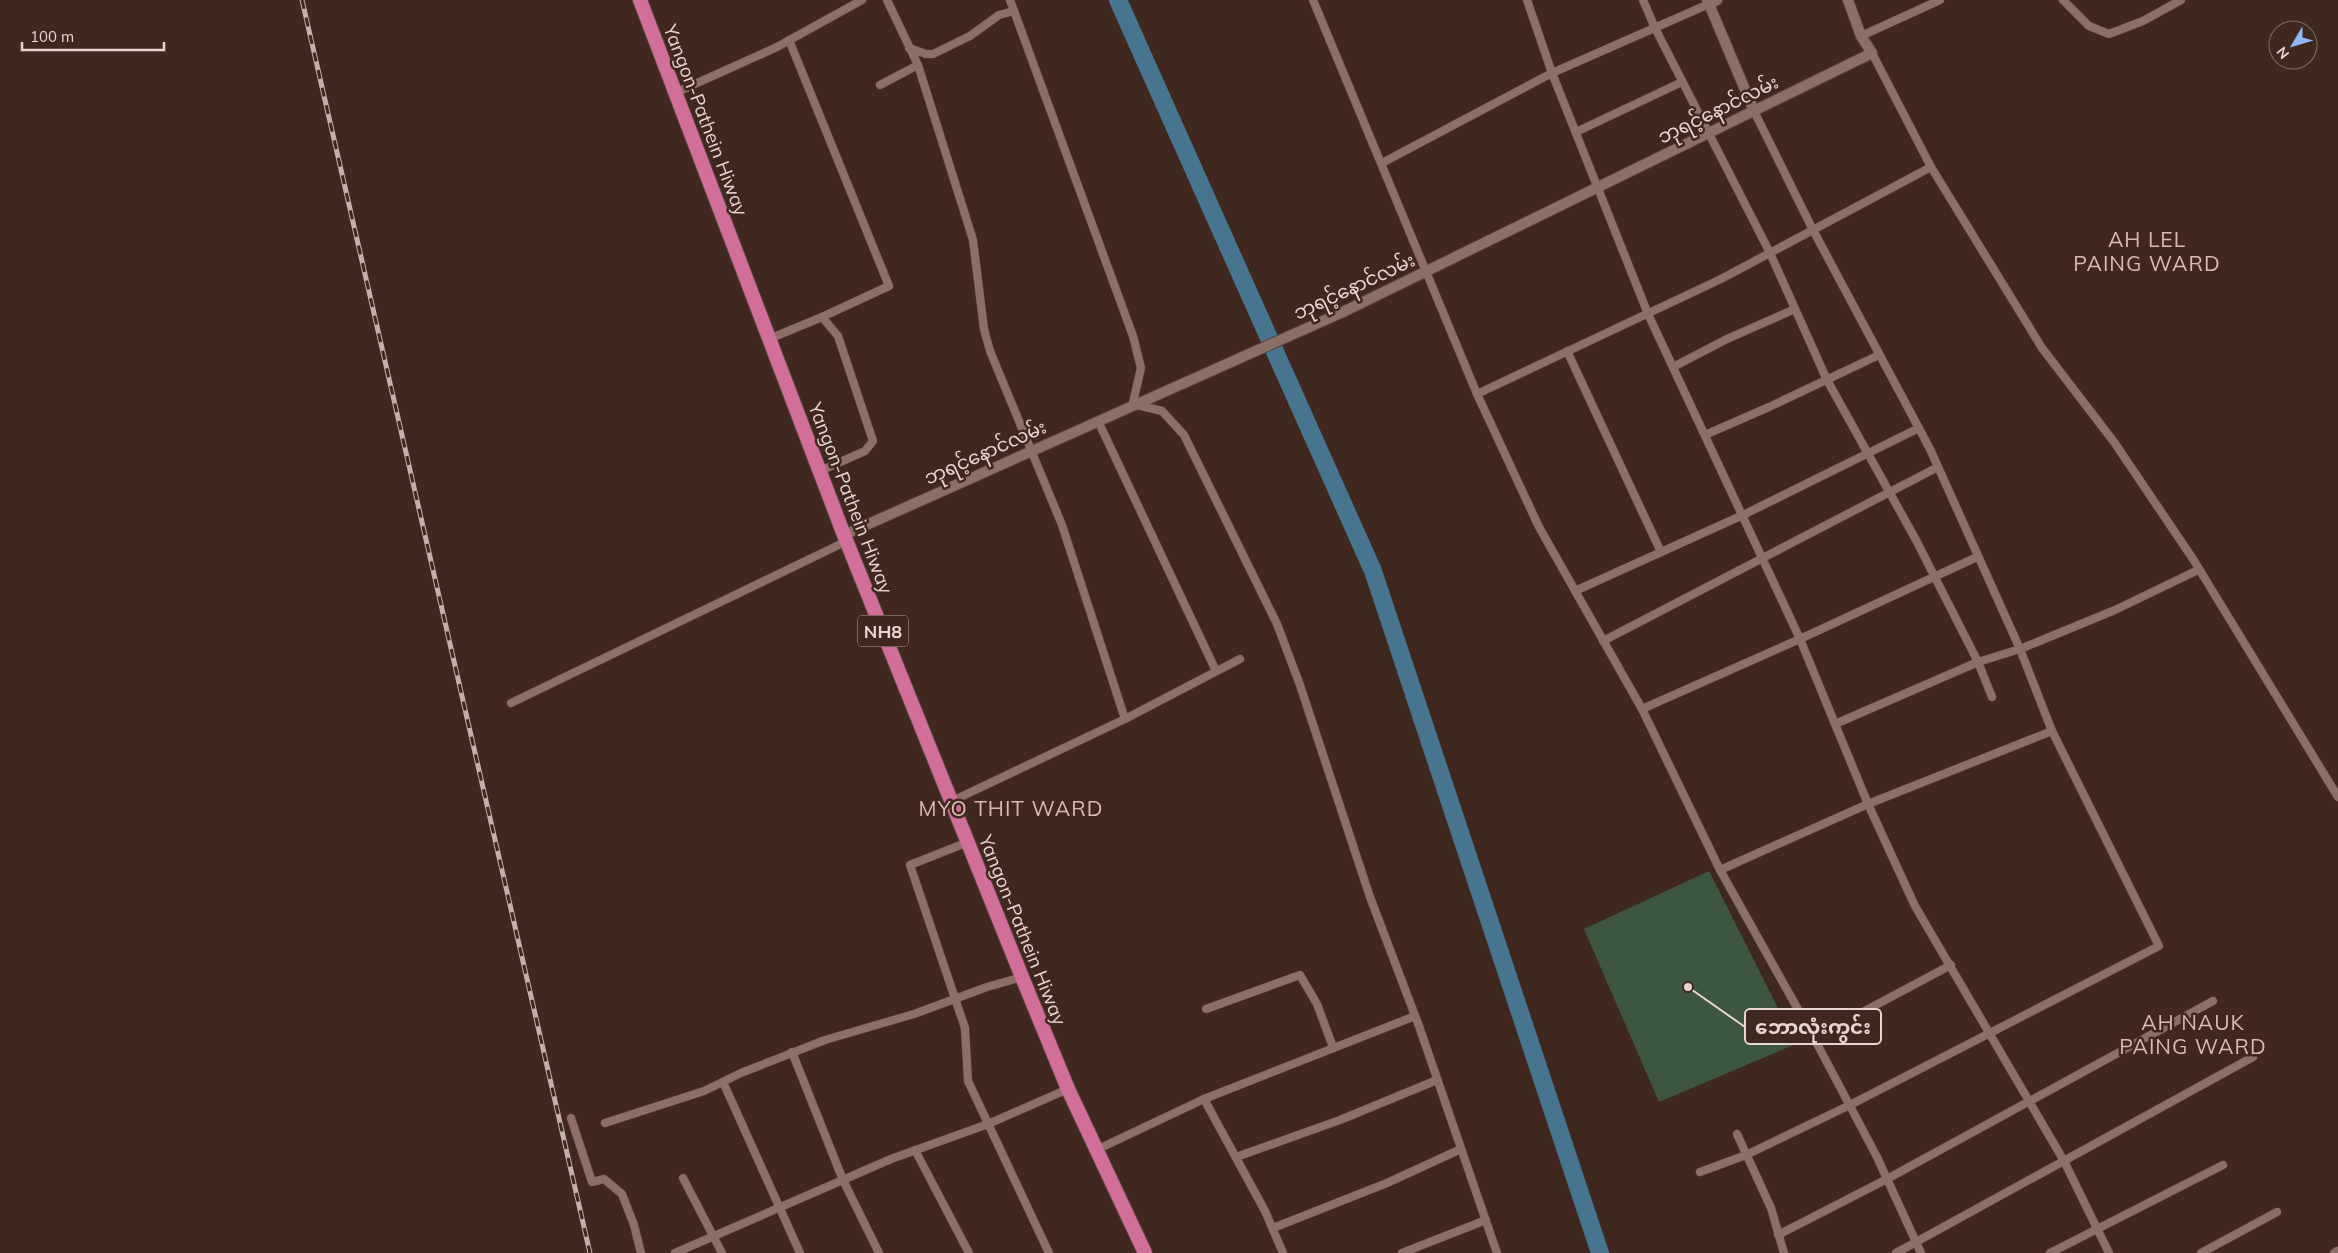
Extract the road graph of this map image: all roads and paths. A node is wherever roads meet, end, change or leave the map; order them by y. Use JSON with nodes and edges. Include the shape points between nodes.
{"nodes":[{"id":1,"x":640,"y":0,"type":"edge"},
{"id":2,"x":862,"y":0,"type":"edge"},
{"id":3,"x":887,"y":0,"type":"edge"},
{"id":4,"x":1010,"y":0,"type":"edge"},
{"id":5,"x":1313,"y":0,"type":"edge"},
{"id":6,"x":1527,"y":0,"type":"edge"},
{"id":7,"x":1643,"y":0,"type":"edge"},
{"id":8,"x":1848,"y":0,"type":"edge"},
{"id":9,"x":1940,"y":0,"type":"edge"},
{"id":10,"x":2063,"y":0,"type":"edge"},
{"id":11,"x":2181,"y":0,"type":"edge"},
{"id":12,"x":1711,"y":2,"type":"edge"},
{"id":13,"x":1014,"y":11,"type":"junction"},
{"id":14,"x":1655,"y":28,"type":"junction"},
{"id":15,"x":1861,"y":36,"type":"junction"},
{"id":16,"x":789,"y":40,"type":"junction"},
{"id":17,"x":909,"y":48,"type":"junction"},
{"id":18,"x":1872,"y":54,"type":"junction"},
{"id":19,"x":918,"y":65,"type":"junction"},
{"id":20,"x":1552,"y":73,"type":"junction"},
{"id":21,"x":1682,"y":82,"type":"junction"},
{"id":22,"x":880,"y":85,"type":"dead end"},
{"id":23,"x":675,"y":93,"type":"junction"},
{"id":24,"x":1754,"y":111,"type":"junction"},
{"id":25,"x":1576,"y":132,"type":"junction"},
{"id":26,"x":1708,"y":133,"type":"junction"},
{"id":27,"x":1382,"y":163,"type":"junction"},
{"id":28,"x":1931,"y":167,"type":"junction"},
{"id":29,"x":1598,"y":186,"type":"junction"},
{"id":30,"x":1813,"y":230,"type":"junction"},
{"id":31,"x":1770,"y":253,"type":"junction"},
{"id":32,"x":1426,"y":271,"type":"junction"},
{"id":33,"x":1795,"y":308,"type":"junction"},
{"id":34,"x":1648,"y":314,"type":"junction"},
{"id":35,"x":822,"y":317,"type":"junction"},
{"id":36,"x":769,"y":340,"type":"junction"},
{"id":37,"x":1567,"y":351,"type":"junction"},
{"id":38,"x":1879,"y":354,"type":"junction"},
{"id":39,"x":1673,"y":367,"type":"junction"},
{"id":40,"x":1827,"y":380,"type":"junction"},
{"id":41,"x":1477,"y":394,"type":"junction"},
{"id":42,"x":1136,"y":405,"type":"junction"},
{"id":43,"x":1098,"y":421,"type":"junction"},
{"id":44,"x":1919,"y":428,"type":"junction"},
{"id":45,"x":1705,"y":435,"type":"junction"},
{"id":46,"x":1031,"y":451,"type":"junction"},
{"id":47,"x":1869,"y":453,"type":"junction"},
{"id":48,"x":1938,"y":467,"type":"junction"},
{"id":49,"x":820,"y":471,"type":"junction"},
{"id":50,"x":1890,"y":492,"type":"junction"},
{"id":51,"x":1743,"y":515,"type":"junction"},
{"id":52,"x":845,"y":538,"type":"junction"},
{"id":53,"x":1661,"y":552,"type":"junction"},
{"id":54,"x":1977,"y":557,"type":"junction"},
{"id":55,"x":1764,"y":558,"type":"junction"},
{"id":56,"x":2198,"y":570,"type":"junction"},
{"id":57,"x":1934,"y":577,"type":"junction"},
{"id":58,"x":1575,"y":591,"type":"junction"},
{"id":59,"x":1800,"y":639,"type":"junction"},
{"id":60,"x":1603,"y":641,"type":"junction"},
{"id":61,"x":2020,"y":650,"type":"junction"},
{"id":62,"x":1240,"y":659,"type":"dead end"},
{"id":63,"x":1978,"y":662,"type":"junction"},
{"id":64,"x":1216,"y":671,"type":"junction"},
{"id":65,"x":1992,"y":697,"type":"dead end"},
{"id":66,"x":511,"y":703,"type":"dead end"},
{"id":67,"x":1642,"y":709,"type":"junction"},
{"id":68,"x":1125,"y":719,"type":"junction"},
{"id":69,"x":1835,"y":724,"type":"junction"},
{"id":70,"x":2052,"y":731,"type":"junction"},
{"id":71,"x":2335,"y":783,"type":"edge"},
{"id":72,"x":2338,"y":796,"type":"edge"},
{"id":73,"x":952,"y":801,"type":"junction"},
{"id":74,"x":1868,"y":804,"type":"junction"},
{"id":75,"x":968,"y":842,"type":"junction"},
{"id":76,"x":1720,"y":870,"type":"junction"},
{"id":77,"x":1951,"y":965,"type":"junction"},
{"id":78,"x":1022,"y":977,"type":"junction"},
{"id":79,"x":956,"y":1000,"type":"junction"},
{"id":80,"x":2213,"y":1001,"type":"dead end"},
{"id":81,"x":1206,"y":1009,"type":"dead end"},
{"id":82,"x":1415,"y":1016,"type":"junction"},
{"id":83,"x":1988,"y":1033,"type":"junction"},
{"id":84,"x":1814,"y":1038,"type":"junction"},
{"id":85,"x":1333,"y":1047,"type":"junction"},
{"id":86,"x":792,"y":1052,"type":"junction"},
{"id":87,"x":2253,"y":1057,"type":"dead end"},
{"id":88,"x":1437,"y":1080,"type":"junction"},
{"id":89,"x":723,"y":1082,"type":"junction"},
{"id":90,"x":1068,"y":1089,"type":"junction"},
{"id":91,"x":1204,"y":1099,"type":"junction"},
{"id":92,"x":2030,"y":1100,"type":"junction"},
{"id":93,"x":1850,"y":1105,"type":"junction"},
{"id":94,"x":571,"y":1118,"type":"dead end"},
{"id":95,"x":605,"y":1123,"type":"dead end"},
{"id":96,"x":988,"y":1124,"type":"junction"},
{"id":97,"x":1737,"y":1134,"type":"dead end"},
{"id":98,"x":1461,"y":1149,"type":"junction"},
{"id":99,"x":915,"y":1150,"type":"junction"},
{"id":100,"x":1096,"y":1150,"type":"junction"},
{"id":101,"x":1746,"y":1155,"type":"junction"},
{"id":102,"x":1236,"y":1157,"type":"junction"},
{"id":103,"x":2064,"y":1161,"type":"junction"},
{"id":104,"x":2223,"y":1165,"type":"dead end"},
{"id":105,"x":1700,"y":1172,"type":"dead end"},
{"id":106,"x":683,"y":1178,"type":"dead end"},
{"id":107,"x":1887,"y":1179,"type":"junction"},
{"id":108,"x":843,"y":1180,"type":"junction"},
{"id":109,"x":779,"y":1207,"type":"junction"},
{"id":110,"x":2277,"y":1212,"type":"dead end"},
{"id":111,"x":1486,"y":1220,"type":"junction"},
{"id":112,"x":1272,"y":1228,"type":"junction"},
{"id":113,"x":2096,"y":1230,"type":"junction"},
{"id":114,"x":714,"y":1235,"type":"junction"},
{"id":115,"x":1778,"y":1236,"type":"junction"},
{"id":116,"x":1916,"y":1243,"type":"junction"},
{"id":117,"x":641,"y":1253,"type":"edge"},
{"id":118,"x":675,"y":1253,"type":"edge"},
{"id":119,"x":722,"y":1253,"type":"edge"},
{"id":120,"x":800,"y":1253,"type":"edge"},
{"id":121,"x":879,"y":1253,"type":"edge"},
{"id":122,"x":968,"y":1253,"type":"edge"},
{"id":123,"x":1049,"y":1253,"type":"edge"},
{"id":124,"x":1145,"y":1253,"type":"edge"},
{"id":125,"x":1283,"y":1253,"type":"edge"},
{"id":126,"x":1402,"y":1253,"type":"edge"},
{"id":127,"x":1497,"y":1253,"type":"edge"},
{"id":128,"x":1784,"y":1253,"type":"edge"},
{"id":129,"x":1896,"y":1253,"type":"edge"},
{"id":130,"x":1922,"y":1253,"type":"edge"},
{"id":131,"x":2050,"y":1253,"type":"edge"},
{"id":132,"x":2109,"y":1253,"type":"edge"},
{"id":133,"x":2201,"y":1253,"type":"edge"}],
"edges":[{"from":1,"to":23,"type":"highway","name":"Yangon-Pathein Hiway","number":"NH8"},
{"from":2,"to":16,"type":"street"},
{"from":3,"to":17,"type":"street"},
{"from":4,"to":13,"type":"street"},
{"from":5,"to":27,"type":"street"},
{"from":6,"to":20,"type":"street"},
{"from":7,"to":14,"type":"street"},
{"from":8,"to":15,"type":"street"},
{"from":9,"to":15,"type":"street"},
{"from":10,"to":11,"type":"street","via":[[2089,26],[2108,34],[2144,21]]},
{"from":12,"to":14,"type":"street"},
{"from":12,"to":24,"type":"street"},
{"from":13,"to":17,"type":"street","via":[[1000,15],[970,36],[933,54]]},
{"from":13,"to":42,"type":"street","via":[[1133,336],[1141,368]]},
{"from":14,"to":20,"type":"street"},
{"from":14,"to":21,"type":"street"},
{"from":15,"to":18,"type":"street"},
{"from":16,"to":23,"type":"street"},
{"from":16,"to":35,"type":"street","via":[[889,286]]},
{"from":17,"to":19,"type":"street"},
{"from":18,"to":24,"type":"street","name":"ဘုရင့်နောင်လမ်း"},
{"from":18,"to":28,"type":"street"},
{"from":19,"to":22,"type":"street"},
{"from":19,"to":46,"type":"street","via":[[973,240],[984,329],[990,351]]},
{"from":20,"to":25,"type":"street"},
{"from":20,"to":27,"type":"street"},
{"from":21,"to":25,"type":"street"},
{"from":21,"to":26,"type":"street"},
{"from":23,"to":36,"type":"highway","name":"Yangon-Pathein Hiway","number":"NH8"},
{"from":24,"to":26,"type":"street","name":"ဘုရင့်နောင်လမ်း"},
{"from":24,"to":30,"type":"street"},
{"from":25,"to":29,"type":"street"},
{"from":26,"to":29,"type":"street","name":"ဘုရင့်နောင်လမ်း"},
{"from":26,"to":31,"type":"street"},
{"from":27,"to":32,"type":"street"},
{"from":28,"to":30,"type":"street"},
{"from":28,"to":56,"type":"street","via":[[2042,348],[2114,442]]},
{"from":29,"to":32,"type":"street","name":"ဘုရင့်နောင်လမ်း"},
{"from":29,"to":34,"type":"street"},
{"from":30,"to":31,"type":"street"},
{"from":30,"to":38,"type":"street"},
{"from":31,"to":33,"type":"street"},
{"from":31,"to":34,"type":"street"},
{"from":32,"to":41,"type":"street"},
{"from":32,"to":42,"type":"street","name":"ဘုရင့်နောင်လမ်း"},
{"from":33,"to":39,"type":"street"},
{"from":33,"to":40,"type":"street"},
{"from":34,"to":37,"type":"street"},
{"from":34,"to":39,"type":"street"},
{"from":35,"to":36,"type":"street"},
{"from":35,"to":49,"type":"street","via":[[838,336],[873,441],[865,451]]},
{"from":36,"to":49,"type":"highway","name":"Yangon-Pathein Hiway","number":"NH8"},
{"from":37,"to":41,"type":"street"},
{"from":37,"to":53,"type":"street"},
{"from":38,"to":40,"type":"street"},
{"from":38,"to":44,"type":"street"},
{"from":39,"to":45,"type":"street"},
{"from":40,"to":45,"type":"street"},
{"from":40,"to":47,"type":"street"},
{"from":41,"to":58,"type":"street","via":[[1539,526]]},
{"from":42,"to":43,"type":"street","name":"ဘုရင့်နောင်လမ်း"},
{"from":42,"to":82,"type":"street","via":[[1162,411],[1184,436],[1277,624],[1370,897]]},
{"from":43,"to":46,"type":"street","name":"ဘုရင့်နောင်လမ်း"},
{"from":43,"to":64,"type":"street"},
{"from":44,"to":47,"type":"street"},
{"from":44,"to":48,"type":"street"},
{"from":45,"to":51,"type":"street"},
{"from":46,"to":52,"type":"street","name":"ဘုရင့်နောင်လမ်း"},
{"from":46,"to":68,"type":"street","via":[[1062,525]]},
{"from":47,"to":50,"type":"street"},
{"from":47,"to":51,"type":"street"},
{"from":48,"to":50,"type":"street"},
{"from":48,"to":54,"type":"street"},
{"from":49,"to":52,"type":"highway","name":"Yangon-Pathein Hiway","number":"NH8"},
{"from":50,"to":55,"type":"street"},
{"from":50,"to":57,"type":"street"},
{"from":51,"to":53,"type":"street"},
{"from":51,"to":55,"type":"street"},
{"from":52,"to":66,"type":"street"},
{"from":52,"to":73,"type":"highway","name":"Yangon-Pathein Hiway","number":"NH8"},
{"from":53,"to":58,"type":"street"},
{"from":54,"to":57,"type":"street"},
{"from":54,"to":61,"type":"street"},
{"from":55,"to":59,"type":"street"},
{"from":55,"to":60,"type":"street"},
{"from":56,"to":61,"type":"street"},
{"from":56,"to":71,"type":"street"},
{"from":57,"to":59,"type":"street"},
{"from":57,"to":63,"type":"street"},
{"from":58,"to":60,"type":"street"},
{"from":59,"to":67,"type":"street"},
{"from":59,"to":69,"type":"street"},
{"from":60,"to":67,"type":"street"},
{"from":61,"to":63,"type":"street"},
{"from":61,"to":70,"type":"street"},
{"from":62,"to":64,"type":"street"},
{"from":63,"to":65,"type":"street"},
{"from":63,"to":69,"type":"street"},
{"from":64,"to":68,"type":"street"},
{"from":67,"to":76,"type":"street"},
{"from":68,"to":73,"type":"street"},
{"from":69,"to":74,"type":"street"},
{"from":70,"to":74,"type":"street"},
{"from":70,"to":83,"type":"street","via":[[2158,946]]},
{"from":71,"to":72,"type":"street"},
{"from":73,"to":75,"type":"highway","name":"Yangon-Pathein Hiway","number":"NH8"},
{"from":74,"to":76,"type":"street"},
{"from":74,"to":77,"type":"street","via":[[1915,906]]},
{"from":75,"to":78,"type":"highway","name":"Yangon-Pathein Hiway","number":"NH8"},
{"from":75,"to":79,"type":"street","via":[[910,865]]},
{"from":76,"to":84,"type":"street"},
{"from":77,"to":83,"type":"street"},
{"from":77,"to":84,"type":"street"},
{"from":78,"to":79,"type":"street"},
{"from":78,"to":90,"type":"highway","name":"Yangon-Pathein Hiway","number":"NH8"},
{"from":79,"to":86,"type":"street"},
{"from":79,"to":96,"type":"street","via":[[965,1028],[968,1081]]},
{"from":80,"to":92,"type":"street"},
{"from":81,"to":85,"type":"street","via":[[1300,976],[1317,1004]]},
{"from":82,"to":85,"type":"street"},
{"from":82,"to":88,"type":"street"},
{"from":83,"to":92,"type":"street"},
{"from":83,"to":93,"type":"street"},
{"from":84,"to":93,"type":"street"},
{"from":85,"to":91,"type":"street"},
{"from":86,"to":89,"type":"street"},
{"from":86,"to":108,"type":"street"},
{"from":87,"to":103,"type":"street"},
{"from":88,"to":98,"type":"street"},
{"from":88,"to":102,"type":"street","via":[[1340,1120]]},
{"from":89,"to":95,"type":"street"},
{"from":89,"to":109,"type":"street"},
{"from":90,"to":96,"type":"street"},
{"from":90,"to":100,"type":"highway","name":"Yangon-Pathein Hiway","number":"NH8"},
{"from":91,"to":100,"type":"street"},
{"from":91,"to":102,"type":"street"},
{"from":92,"to":103,"type":"street"},
{"from":92,"to":107,"type":"street"},
{"from":93,"to":101,"type":"street"},
{"from":93,"to":107,"type":"street"},
{"from":94,"to":117,"type":"street","via":[[592,1182],[604,1179],[622,1194]]},
{"from":96,"to":99,"type":"street"},
{"from":96,"to":123,"type":"street"},
{"from":97,"to":101,"type":"street"},
{"from":98,"to":111,"type":"street"},
{"from":98,"to":112,"type":"street","via":[[1388,1183]]},
{"from":99,"to":108,"type":"street"},
{"from":99,"to":122,"type":"street"},
{"from":100,"to":124,"type":"highway","name":"Yangon-Pathein Hiway","number":"NH8"},
{"from":101,"to":105,"type":"street"},
{"from":101,"to":115,"type":"street","via":[[1771,1208]]},
{"from":102,"to":112,"type":"street"},
{"from":103,"to":113,"type":"street"},
{"from":103,"to":116,"type":"street"},
{"from":104,"to":113,"type":"street"},
{"from":106,"to":114,"type":"street"},
{"from":107,"to":115,"type":"street"},
{"from":107,"to":116,"type":"street"},
{"from":108,"to":109,"type":"street"},
{"from":108,"to":121,"type":"street"},
{"from":109,"to":114,"type":"street"},
{"from":109,"to":120,"type":"street"},
{"from":110,"to":133,"type":"street"},
{"from":111,"to":126,"type":"street"},
{"from":111,"to":127,"type":"street"},
{"from":112,"to":125,"type":"street"},
{"from":113,"to":131,"type":"street"},
{"from":113,"to":132,"type":"street"},
{"from":114,"to":118,"type":"street"},
{"from":114,"to":119,"type":"street"},
{"from":115,"to":128,"type":"street"},
{"from":116,"to":129,"type":"street"},
{"from":116,"to":130,"type":"street"}]}
